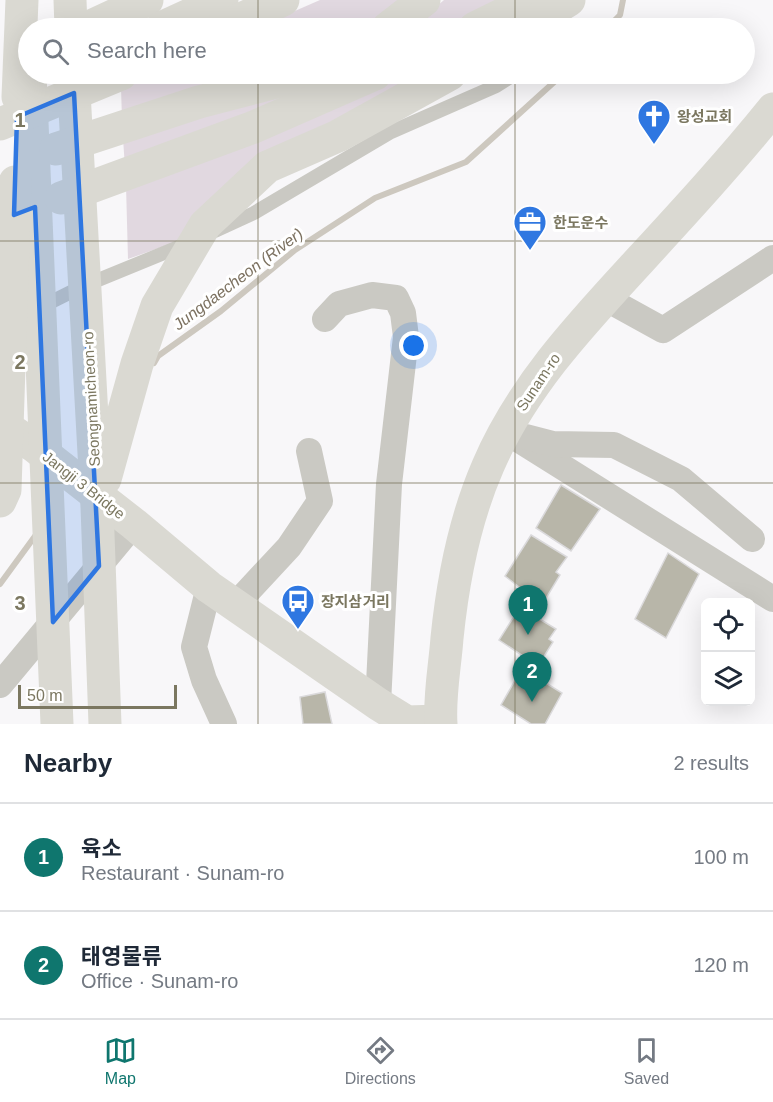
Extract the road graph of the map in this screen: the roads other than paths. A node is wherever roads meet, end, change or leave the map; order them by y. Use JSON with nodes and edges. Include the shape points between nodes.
{"nodes":[{"id":1,"x":22,"y":0,"type":"edge"},
{"id":2,"x":27,"y":0,"type":"edge"},
{"id":3,"x":147,"y":0,"type":"edge"},
{"id":4,"x":222,"y":0,"type":"edge"},
{"id":5,"x":283,"y":0,"type":"edge"},
{"id":6,"x":424,"y":0,"type":"edge"},
{"id":7,"x":532,"y":0,"type":"edge"},
{"id":8,"x":550,"y":0,"type":"edge"},
{"id":9,"x":569,"y":0,"type":"edge"},
{"id":10,"x":74,"y":15,"type":"edge"},
{"id":11,"x":21,"y":18,"type":"edge"},
{"id":12,"x":27,"y":18,"type":"edge"},
{"id":13,"x":183,"y":18,"type":"edge"},
{"id":14,"x":243,"y":18,"type":"edge"},
{"id":15,"x":401,"y":18,"type":"edge"},
{"id":16,"x":495,"y":18,"type":"edge"},
{"id":17,"x":540,"y":18,"type":"edge"},
{"id":18,"x":546,"y":18,"type":"edge"},
{"id":19,"x":18,"y":61,"type":"edge"},
{"id":20,"x":0,"y":69,"type":"edge"},
{"id":21,"x":19,"y":84,"type":"edge"},
{"id":22,"x":30,"y":84,"type":"edge"},
{"id":23,"x":32,"y":84,"type":"edge"},
{"id":24,"x":74,"y":84,"type":"edge"},
{"id":25,"x":97,"y":84,"type":"edge"},
{"id":26,"x":268,"y":84,"type":"edge"},
{"id":27,"x":352,"y":84,"type":"edge"},
{"id":28,"x":432,"y":84,"type":"edge"},
{"id":29,"x":499,"y":84,"type":"edge"},
{"id":30,"x":0,"y":97,"type":"edge"},
{"id":31,"x":773,"y":109,"type":"edge"},
{"id":32,"x":0,"y":124,"type":"edge"},
{"id":33,"x":0,"y":167,"type":"edge"},
{"id":34,"x":0,"y":220,"type":"edge"},
{"id":35,"x":773,"y":258,"type":"edge"},
{"id":36,"x":605,"y":298,"type":"junction"},
{"id":37,"x":325,"y":319,"type":"dead end"},
{"id":38,"x":0,"y":334,"type":"edge"},
{"id":39,"x":505,"y":431,"type":"junction"},
{"id":40,"x":18,"y":435,"type":"edge"},
{"id":41,"x":309,"y":451,"type":"dead end"},
{"id":42,"x":0,"y":466,"type":"edge"},
{"id":43,"x":0,"y":501,"type":"edge"},
{"id":44,"x":97,"y":507,"type":"junction"},
{"id":45,"x":134,"y":524,"type":"junction"},
{"id":46,"x":752,"y":539,"type":"dead end"},
{"id":47,"x":222,"y":596,"type":"junction"},
{"id":48,"x":773,"y":599,"type":"edge"},
{"id":49,"x":0,"y":685,"type":"edge"},
{"id":50,"x":378,"y":704,"type":"junction"},
{"id":51,"x":104,"y":716,"type":"edge"},
{"id":52,"x":440,"y":723,"type":"edge"},
{"id":53,"x":57,"y":724,"type":"edge"},
{"id":54,"x":224,"y":724,"type":"edge"}],
"edges":[{"from":1,"to":11,"type":"main road"},
{"from":2,"to":12,"type":"main road"},
{"from":3,"to":10,"type":"main road"},
{"from":4,"to":13,"type":"main road"},
{"from":5,"to":14,"type":"main road"},
{"from":6,"to":15,"type":"main road"},
{"from":7,"to":16,"type":"main road"},
{"from":8,"to":18,"type":"lane"},
{"from":9,"to":17,"type":"main road"},
{"from":19,"to":20,"type":"main road"},
{"from":21,"to":43,"type":"main road","via":[[5,490]]},
{"from":22,"to":53,"type":"main road"},
{"from":23,"to":30,"type":"main road"},
{"from":24,"to":44,"type":"main road","name":"Seongnamicheon-ro"},
{"from":25,"to":32,"type":"main road"},
{"from":26,"to":33,"type":"main road","via":[[199,102]]},
{"from":27,"to":34,"type":"main road","via":[[254,127]]},
{"from":28,"to":44,"type":"main road","via":[[338,136],[267,167],[205,225],[157,306]]},
{"from":29,"to":38,"type":"lane","via":[[391,132],[254,213],[81,287]]},
{"from":31,"to":36,"type":"main road","name":"Sunam-ro","via":[[725,168]]},
{"from":35,"to":36,"type":"street","via":[[663,330]]},
{"from":36,"to":39,"type":"main road","name":"Sunam-ro","via":[[554,357]]},
{"from":37,"to":50,"type":"street","via":[[339,304],[372,295],[396,298],[403,313],[406,337],[388,484]]},
{"from":39,"to":46,"type":"street","via":[[553,444],[614,445],[681,480]]},
{"from":39,"to":48,"type":"street"},
{"from":39,"to":52,"type":"main road","name":"Sunam-ro","via":[[475,500],[456,571]]},
{"from":40,"to":42,"type":"street"},
{"from":40,"to":45,"type":"main road","name":"Jangji 3 Bridge"},
{"from":41,"to":47,"type":"street","via":[[320,501],[289,547]]},
{"from":44,"to":51,"type":"main road","name":"Seongnamicheon-ro"},
{"from":45,"to":47,"type":"main road","name":"Jangji 3 Bridge"},
{"from":45,"to":49,"type":"street"},
{"from":47,"to":50,"type":"main road","name":"Jangji 3 Bridge"},
{"from":47,"to":54,"type":"street","via":[[194,647]]},
{"from":50,"to":52,"type":"main road","name":"Jangji 3 Bridge","via":[[407,722]]}]}
